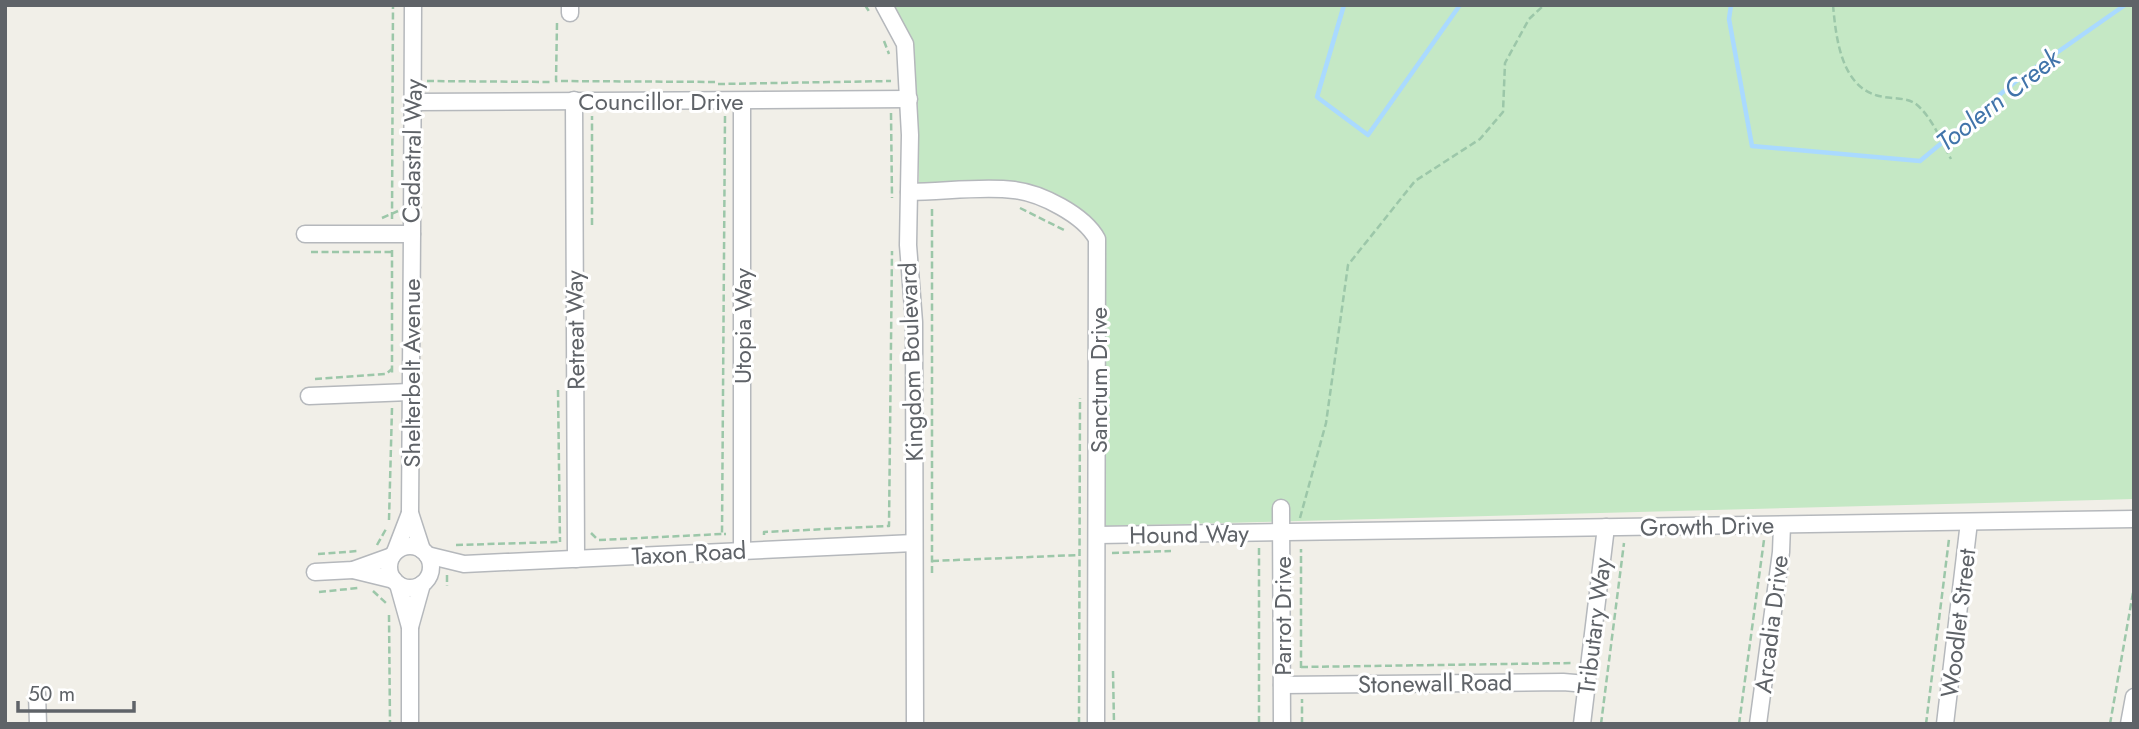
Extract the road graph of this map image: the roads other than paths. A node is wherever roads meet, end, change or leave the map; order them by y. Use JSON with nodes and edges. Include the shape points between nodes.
{"nodes":[{"id":1,"x":413,"y":5,"type":"edge"},
{"id":2,"x":877,"y":10,"type":"edge"},
{"id":3,"x":909,"y":99,"type":"junction"},
{"id":4,"x":574,"y":100,"type":"junction"},
{"id":5,"x":742,"y":101,"type":"junction"},
{"id":6,"x":414,"y":102,"type":"junction"},
{"id":7,"x":909,"y":199,"type":"junction"},
{"id":8,"x":305,"y":234,"type":"dead end"},
{"id":9,"x":412,"y":234,"type":"junction"},
{"id":10,"x":410,"y":392,"type":"junction"},
{"id":11,"x":309,"y":396,"type":"dead end"},
{"id":12,"x":1281,"y":508,"type":"dead end"},
{"id":13,"x":410,"y":513,"type":"junction"},
{"id":14,"x":2134,"y":519,"type":"edge"},
{"id":15,"x":1969,"y":522,"type":"junction"},
{"id":16,"x":1782,"y":524,"type":"junction"},
{"id":17,"x":1606,"y":527,"type":"junction"},
{"id":18,"x":1281,"y":533,"type":"junction"},
{"id":19,"x":1097,"y":535,"type":"junction"},
{"id":20,"x":915,"y":543,"type":"junction"},
{"id":21,"x":742,"y":551,"type":"junction"},
{"id":22,"x":425,"y":552,"type":"junction"},
{"id":23,"x":394,"y":554,"type":"junction"},
{"id":24,"x":576,"y":559,"type":"junction"},
{"id":25,"x":464,"y":564,"type":"junction"},
{"id":26,"x":353,"y":569,"type":"junction"},
{"id":27,"x":315,"y":572,"type":"dead end"},
{"id":28,"x":396,"y":582,"type":"junction"},
{"id":29,"x":424,"y":582,"type":"junction"},
{"id":30,"x":410,"y":627,"type":"junction"},
{"id":31,"x":1587,"y":684,"type":"junction"},
{"id":32,"x":1282,"y":685,"type":"junction"},
{"id":33,"x":37,"y":694,"type":"dead end"},
{"id":34,"x":2134,"y":697,"type":"edge"},
{"id":35,"x":38,"y":724,"type":"edge"},
{"id":36,"x":410,"y":724,"type":"edge"},
{"id":37,"x":915,"y":724,"type":"edge"},
{"id":38,"x":1096,"y":724,"type":"edge"},
{"id":39,"x":1282,"y":724,"type":"edge"},
{"id":40,"x":1582,"y":724,"type":"edge"},
{"id":41,"x":1758,"y":724,"type":"edge"},
{"id":42,"x":1945,"y":724,"type":"edge"},
{"id":43,"x":2129,"y":724,"type":"edge"}],
"edges":[{"from":1,"to":6,"type":"street","name":"Cadastral Way"},
{"from":2,"to":3,"type":"street","name":"Kingdom Boulevard","via":[[905,44]]},
{"from":3,"to":5,"type":"street","name":"Councillor Drive"},
{"from":3,"to":7,"type":"street","name":"Kingdom Boulevard"},
{"from":4,"to":5,"type":"street","name":"Councillor Drive"},
{"from":4,"to":6,"type":"street","name":"Councillor Drive"},
{"from":4,"to":24,"type":"street","name":"Retreat Way"},
{"from":5,"to":21,"type":"street","name":"Utopia Way"},
{"from":6,"to":9,"type":"street","name":"Cadastral Way"},
{"from":7,"to":19,"type":"street","name":"Sanctum Drive","via":[[1015,190],[1071,215],[1086,224],[1097,239]]},
{"from":7,"to":20,"type":"street","name":"Kingdom Boulevard"},
{"from":8,"to":9,"type":"street","name":"Cadastral Way"},
{"from":9,"to":10,"type":"street","name":"Shelterbelt Avenue"},
{"from":10,"to":11,"type":"street"},
{"from":10,"to":13,"type":"street","name":"Shelterbelt Avenue"},
{"from":12,"to":18,"type":"street","name":"Parrot Drive"},
{"from":13,"to":22,"type":"street","name":"Shelterbelt Avenue"},
{"from":13,"to":23,"type":"street","name":"Shelterbelt Avenue"},
{"from":14,"to":15,"type":"street","name":"Growth Drive"},
{"from":15,"to":16,"type":"street","name":"Growth Drive"},
{"from":15,"to":42,"type":"street","name":"Woodlet Street"},
{"from":16,"to":17,"type":"street","name":"Growth Drive"},
{"from":16,"to":41,"type":"street","name":"Arcadia Drive"},
{"from":17,"to":18,"type":"street","name":"Growth Drive"},
{"from":17,"to":31,"type":"street","name":"Tributary Way"},
{"from":18,"to":19,"type":"street","name":"Hound Way"},
{"from":18,"to":32,"type":"street","name":"Parrot Drive"},
{"from":19,"to":38,"type":"street","name":"Sanctum Drive"},
{"from":20,"to":21,"type":"street","name":"Taxon Road"},
{"from":20,"to":37,"type":"street","name":"Kingdom Boulevard"},
{"from":21,"to":24,"type":"street","name":"Taxon Road"},
{"from":22,"to":23,"type":"street","via":[[411,546]]},
{"from":22,"to":25,"type":"street"},
{"from":22,"to":29,"type":"street","via":[[431,567]]},
{"from":23,"to":26,"type":"street"},
{"from":23,"to":28,"type":"street","via":[[389,566]]},
{"from":24,"to":25,"type":"street","name":"Taxon Road"},
{"from":25,"to":29,"type":"street"},
{"from":26,"to":27,"type":"street"},
{"from":26,"to":28,"type":"street"},
{"from":28,"to":29,"type":"street","via":[[410,587]]},
{"from":28,"to":30,"type":"street"},
{"from":29,"to":30,"type":"street"},
{"from":30,"to":36,"type":"street"},
{"from":31,"to":32,"type":"street","name":"Stonewall Road"},
{"from":31,"to":40,"type":"street","name":"Tributary Way"},
{"from":32,"to":39,"type":"street","name":"Parrot Drive"},
{"from":33,"to":35,"type":"street"},
{"from":34,"to":43,"type":"street"}]}
